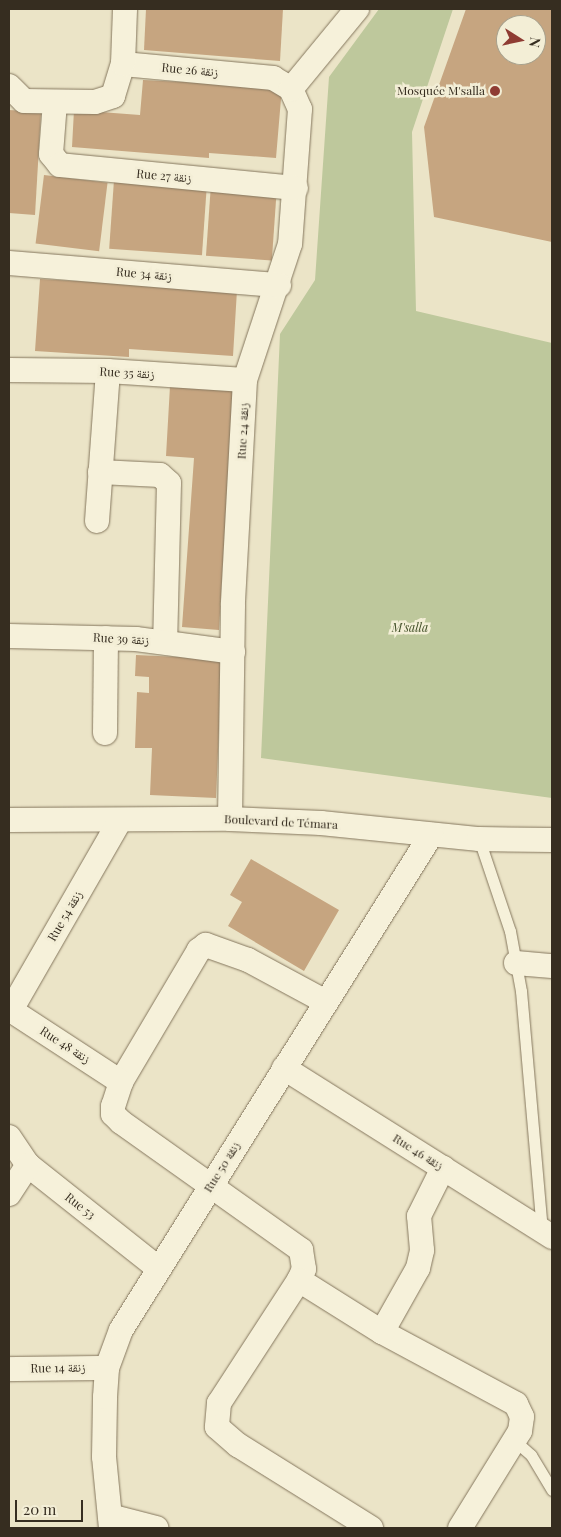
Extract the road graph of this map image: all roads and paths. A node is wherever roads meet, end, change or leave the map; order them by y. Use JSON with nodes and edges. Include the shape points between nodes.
{"nodes":[{"id":1,"x":125,"y":9,"type":"edge"},
{"id":2,"x":357,"y":9,"type":"edge"},
{"id":3,"x":123,"y":64,"type":"junction"},
{"id":4,"x":9,"y":86,"type":"edge"},
{"id":5,"x":291,"y":90,"type":"junction"},
{"id":6,"x":54,"y":102,"type":"junction"},
{"id":7,"x":296,"y":188,"type":"junction"},
{"id":8,"x":9,"y":263,"type":"edge"},
{"id":9,"x":279,"y":285,"type":"junction"},
{"id":10,"x":9,"y":370,"type":"edge"},
{"id":11,"x":108,"y":371,"type":"junction"},
{"id":12,"x":245,"y":380,"type":"junction"},
{"id":13,"x":100,"y":472,"type":"junction"},
{"id":14,"x":97,"y":521,"type":"dead end"},
{"id":15,"x":9,"y":636,"type":"edge"},
{"id":16,"x":106,"y":638,"type":"junction"},
{"id":17,"x":166,"y":642,"type":"junction"},
{"id":18,"x":233,"y":652,"type":"junction"},
{"id":19,"x":104,"y":733,"type":"dead end"},
{"id":20,"x":230,"y":819,"type":"junction"},
{"id":21,"x":9,"y":820,"type":"edge"},
{"id":22,"x":119,"y":822,"type":"junction"},
{"id":23,"x":431,"y":835,"type":"junction"},
{"id":24,"x":479,"y":839,"type":"junction"},
{"id":25,"x":552,"y":840,"type":"edge"},
{"id":26,"x":516,"y":962,"type":"junction"},
{"id":27,"x":552,"y":966,"type":"edge"},
{"id":28,"x":326,"y":1002,"type":"junction"},
{"id":29,"x":10,"y":1010,"type":"edge"},
{"id":30,"x":284,"y":1068,"type":"junction"},
{"id":31,"x":121,"y":1082,"type":"junction"},
{"id":32,"x":9,"y":1137,"type":"edge"},
{"id":33,"x":28,"y":1165,"type":"junction"},
{"id":34,"x":443,"y":1168,"type":"junction"},
{"id":35,"x":211,"y":1184,"type":"junction"},
{"id":36,"x":9,"y":1194,"type":"edge"},
{"id":37,"x":547,"y":1234,"type":"edge"},
{"id":38,"x":158,"y":1268,"type":"junction"},
{"id":39,"x":299,"y":1280,"type":"junction"},
{"id":40,"x":382,"y":1332,"type":"junction"},
{"id":41,"x":108,"y":1368,"type":"junction"},
{"id":42,"x":9,"y":1369,"type":"edge"},
{"id":43,"x":515,"y":1440,"type":"junction"},
{"id":44,"x":552,"y":1490,"type":"edge"},
{"id":45,"x":111,"y":1522,"type":"edge"},
{"id":46,"x":156,"y":1528,"type":"edge"},
{"id":47,"x":371,"y":1528,"type":"edge"},
{"id":48,"x":460,"y":1528,"type":"edge"}],
"edges":[{"from":1,"to":3,"type":"street"},
{"from":2,"to":5,"type":"street"},
{"from":3,"to":5,"type":"street","name":"Rue 26 زنقة","via":[[273,78]]},
{"from":3,"to":6,"type":"street","via":[[118,84],[106,100]]},
{"from":4,"to":6,"type":"street","via":[[24,101]]},
{"from":5,"to":7,"type":"street","name":"Rue 24 زنقة","via":[[300,110]]},
{"from":6,"to":7,"type":"street","name":"Rue 27 زنقة","via":[[52,159],[67,167]]},
{"from":7,"to":9,"type":"street","name":"Rue 24 زنقة","via":[[290,244]]},
{"from":8,"to":9,"type":"street","name":"Rue 34 زنقة"},
{"from":9,"to":12,"type":"street","name":"Rue 24 زنقة"},
{"from":10,"to":11,"type":"street","name":"Rue 35 زنقة"},
{"from":11,"to":12,"type":"street","name":"Rue 35 زنقة"},
{"from":11,"to":13,"type":"street"},
{"from":12,"to":18,"type":"street","name":"Rue 24 زنقة"},
{"from":13,"to":14,"type":"street"},
{"from":13,"to":17,"type":"street","via":[[160,475],[169,483]]},
{"from":15,"to":16,"type":"street","name":"Rue 39 زنقة"},
{"from":16,"to":17,"type":"street","name":"Rue 39 زنقة"},
{"from":16,"to":19,"type":"street"},
{"from":17,"to":18,"type":"street","name":"Rue 39 زنقة"},
{"from":18,"to":20,"type":"street","name":"Rue 24 زنقة"},
{"from":20,"to":22,"type":"street","name":"Boulevard de Témara"},
{"from":20,"to":23,"type":"street","name":"Boulevard de Témara","via":[[321,823]]},
{"from":21,"to":22,"type":"street","name":"Boulevard de Témara"},
{"from":22,"to":29,"type":"street","name":"Rue 54 زنقة"},
{"from":23,"to":24,"type":"street","name":"Boulevard de Témara"},
{"from":23,"to":28,"type":"street","name":"Rue 50 زنقة"},
{"from":24,"to":25,"type":"street","name":"Boulevard de Témara"},
{"from":24,"to":26,"type":"lane","via":[[510,931]]},
{"from":26,"to":27,"type":"street"},
{"from":26,"to":37,"type":"lane","via":[[528,1040]]},
{"from":28,"to":30,"type":"street","name":"Rue 50 زنقة"},
{"from":28,"to":31,"type":"street","via":[[248,960],[206,945],[198,950]]},
{"from":29,"to":31,"type":"street","name":"Rue 48 زنقة"},
{"from":30,"to":34,"type":"street","name":"Rue 46 زنقة"},
{"from":30,"to":35,"type":"street","name":"Rue 50 زنقة"},
{"from":31,"to":35,"type":"street","via":[[113,1114]]},
{"from":32,"to":33,"type":"street","name":"Rue 53"},
{"from":33,"to":36,"type":"street"},
{"from":33,"to":38,"type":"street","name":"Rue 53"},
{"from":34,"to":37,"type":"street","name":"Rue 46 زنقة"},
{"from":34,"to":40,"type":"street","via":[[419,1216],[422,1250],[418,1268]]},
{"from":35,"to":38,"type":"street","name":"Rue 50 زنقة"},
{"from":35,"to":39,"type":"street","via":[[296,1243],[304,1256]]},
{"from":38,"to":41,"type":"street","name":"Rue 50 زنقة","via":[[121,1330]]},
{"from":39,"to":40,"type":"street"},
{"from":39,"to":47,"type":"street","via":[[219,1403],[217,1426],[238,1445]]},
{"from":40,"to":43,"type":"street","via":[[516,1404],[522,1425]]},
{"from":41,"to":42,"type":"street","name":"Rue 14 زنقة"},
{"from":41,"to":45,"type":"street","name":"Rue 50 زنقة","via":[[104,1427]]},
{"from":43,"to":44,"type":"lane","via":[[531,1455]]},
{"from":43,"to":48,"type":"street"},
{"from":45,"to":46,"type":"street"}]}
